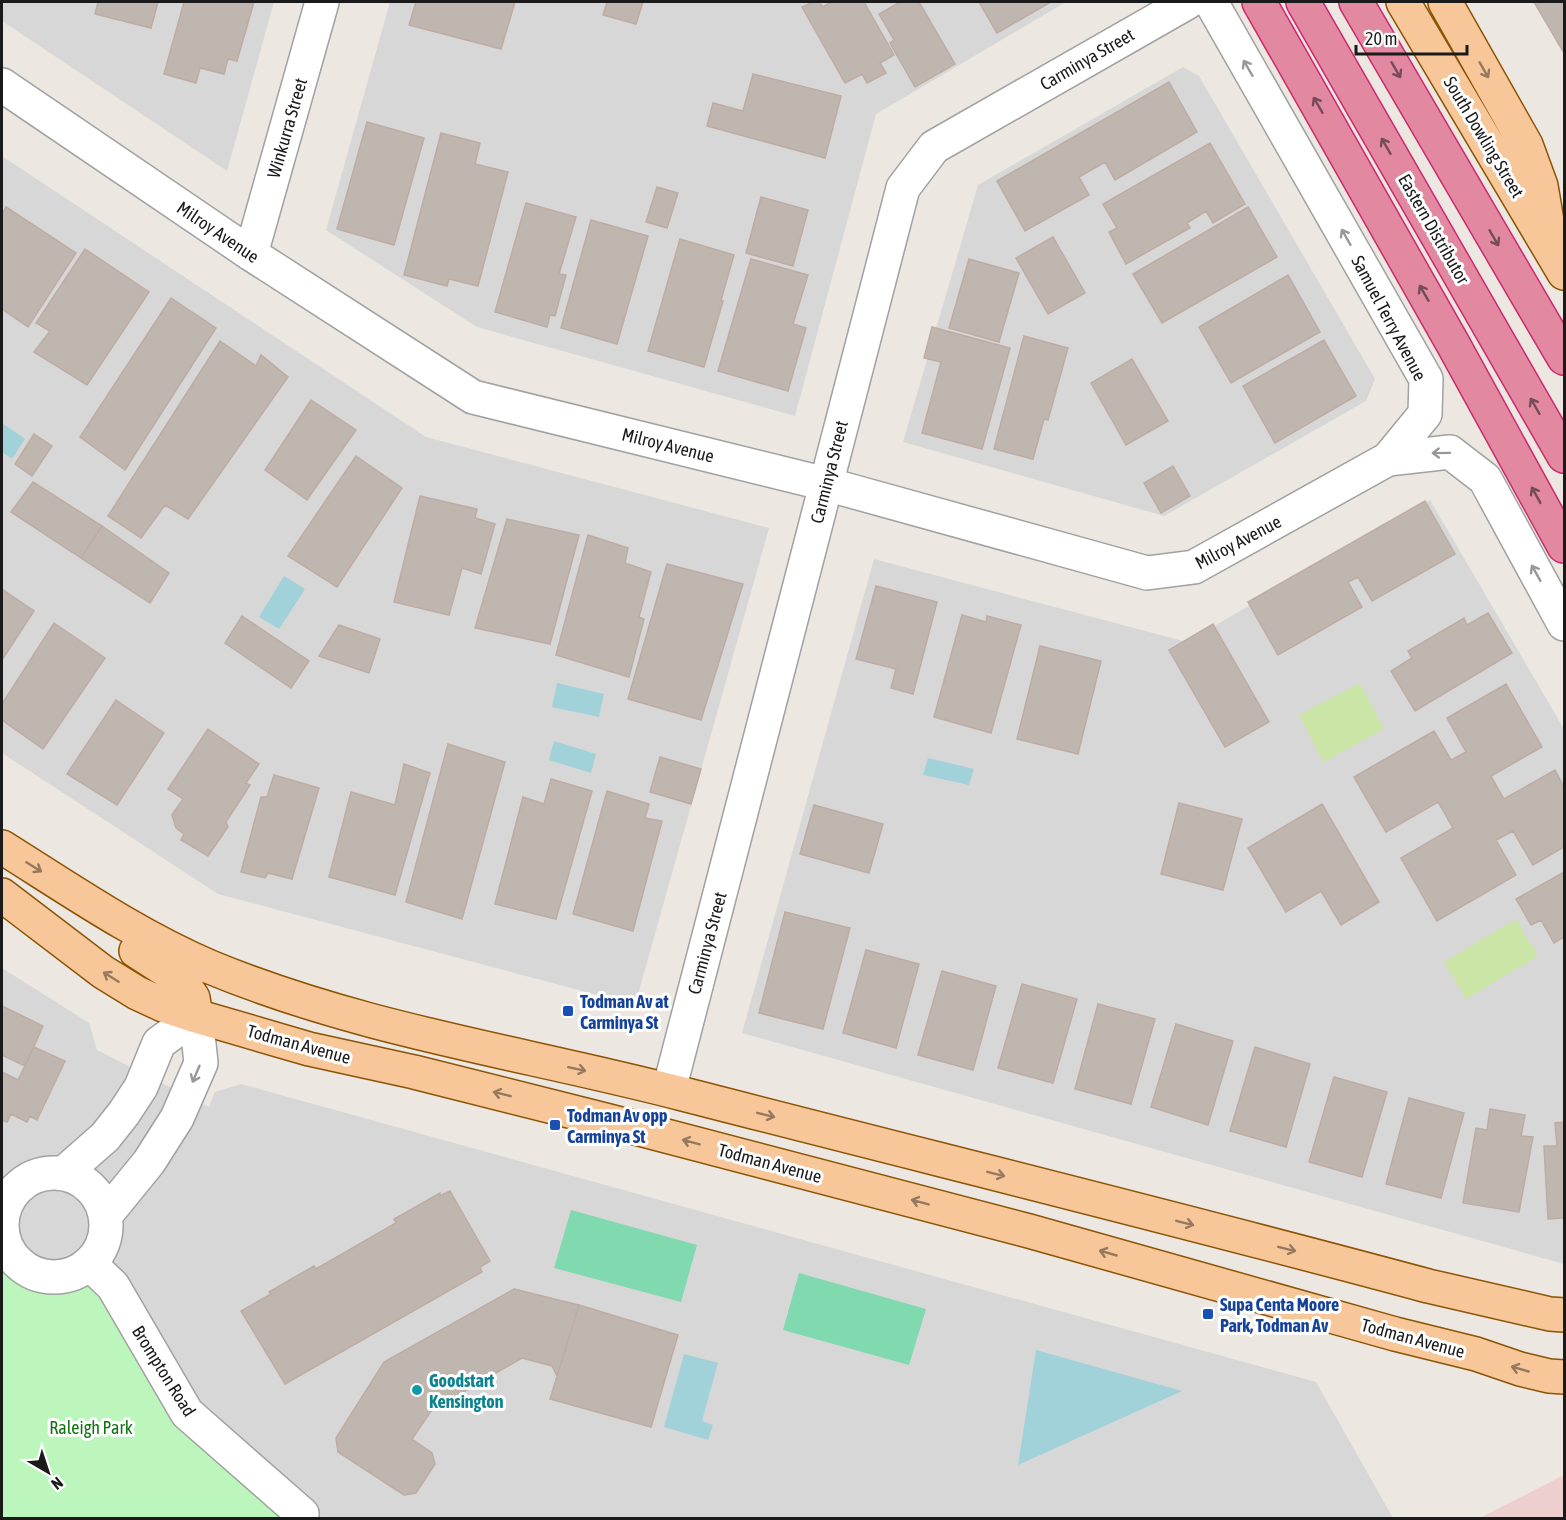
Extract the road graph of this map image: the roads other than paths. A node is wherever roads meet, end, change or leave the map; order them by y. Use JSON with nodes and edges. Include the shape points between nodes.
{"nodes":[{"id":1,"x":322,"y":2,"type":"edge"},
{"id":2,"x":1188,"y":2,"type":"edge"},
{"id":3,"x":1211,"y":2,"type":"edge"},
{"id":4,"x":1259,"y":2,"type":"edge"},
{"id":5,"x":1303,"y":2,"type":"edge"},
{"id":6,"x":1356,"y":2,"type":"edge"},
{"id":7,"x":1403,"y":2,"type":"edge"},
{"id":8,"x":1445,"y":2,"type":"edge"},
{"id":9,"x":2,"y":86,"type":"edge"},
{"id":10,"x":251,"y":254,"type":"junction"},
{"id":11,"x":1558,"y":262,"type":"edge"},
{"id":12,"x":1564,"y":358,"type":"edge"},
{"id":13,"x":1564,"y":456,"type":"edge"},
{"id":14,"x":1388,"y":459,"type":"junction"},
{"id":15,"x":826,"y":484,"type":"junction"},
{"id":16,"x":1564,"y":546,"type":"edge"},
{"id":17,"x":1564,"y":624,"type":"edge"},
{"id":18,"x":2,"y":847,"type":"edge"},
{"id":19,"x":2,"y":895,"type":"edge"},
{"id":20,"x":83,"y":898,"type":"junction"},
{"id":21,"x":355,"y":1015,"type":"junction"},
{"id":22,"x":195,"y":1016,"type":"junction"},
{"id":23,"x":669,"y":1090,"type":"junction"},
{"id":24,"x":64,"y":1173,"type":"junction"},
{"id":25,"x":2,"y":1211,"type":"edge"},
{"id":26,"x":105,"y":1216,"type":"junction"},
{"id":27,"x":89,"y":1263,"type":"junction"},
{"id":28,"x":1564,"y":1315,"type":"edge"},
{"id":29,"x":1564,"y":1377,"type":"edge"},
{"id":30,"x":304,"y":1517,"type":"edge"}],
"edges":[{"from":1,"to":10,"type":"street","name":"Winkurra Street"},
{"from":2,"to":15,"type":"street","name":"Carminya Street","via":[[934,147],[903,188]]},
{"from":14,"to":3,"type":"street","name":"Samuel Terry Avenue","one_way":true,"via":[[1425,414],[1426,379]]},
{"from":16,"to":4,"type":"highway","one_way":true},
{"from":13,"to":5,"type":"highway","name":"Eastern Distributor","one_way":true},
{"from":6,"to":12,"type":"highway","one_way":true},
{"from":7,"to":11,"type":"main road","name":"South Dowling Street"},
{"from":8,"to":11,"type":"main road","one_way":true,"via":[[1530,155]]},
{"from":9,"to":10,"type":"street","name":"Milroy Avenue"},
{"from":10,"to":15,"type":"street","name":"Milroy Avenue","via":[[473,397]]},
{"from":14,"to":15,"type":"street","name":"Milroy Avenue","via":[[1194,567],[1147,573]]},
{"from":17,"to":14,"type":"street","one_way":true,"via":[[1485,479],[1450,452]]},
{"from":15,"to":23,"type":"street","name":"Carminya Street"},
{"from":18,"to":20,"type":"main road","one_way":true},
{"from":22,"to":19,"type":"main road","name":"Todman Avenue","one_way":true,"via":[[162,1005],[103,972]]},
{"from":20,"to":21,"type":"main road","via":[[206,965]]},
{"from":20,"to":22,"type":"main road","via":[[117,939],[181,980],[193,998]]},
{"from":21,"to":22,"type":"main road","via":[[314,1019],[242,1002]]},
{"from":21,"to":23,"type":"main road","one_way":true,"via":[[439,1039]]},
{"from":22,"to":24,"type":"street","via":[[159,1043],[141,1087],[124,1113],[105,1137]]},
{"from":22,"to":26,"type":"street","one_way":true,"via":[[201,1063],[177,1118],[149,1162]]},
{"from":29,"to":22,"type":"main road","name":"Todman Avenue","one_way":true,"via":[[1520,1369],[927,1204],[414,1072],[309,1049]]},
{"from":23,"to":28,"type":"main road","one_way":true,"via":[[1428,1286]]},
{"from":24,"to":25,"type":"street","via":[[43,1173],[26,1180]]},
{"from":24,"to":26,"type":"street","via":[[86,1183],[98,1196]]},
{"from":25,"to":27,"type":"street","via":[[2,1232],[8,1250],[32,1272],[60,1276]]},
{"from":26,"to":27,"type":"street","via":[[105,1238]]},
{"from":27,"to":30,"type":"street","name":"Brompton Road","via":[[113,1286],[187,1413]]}]}
